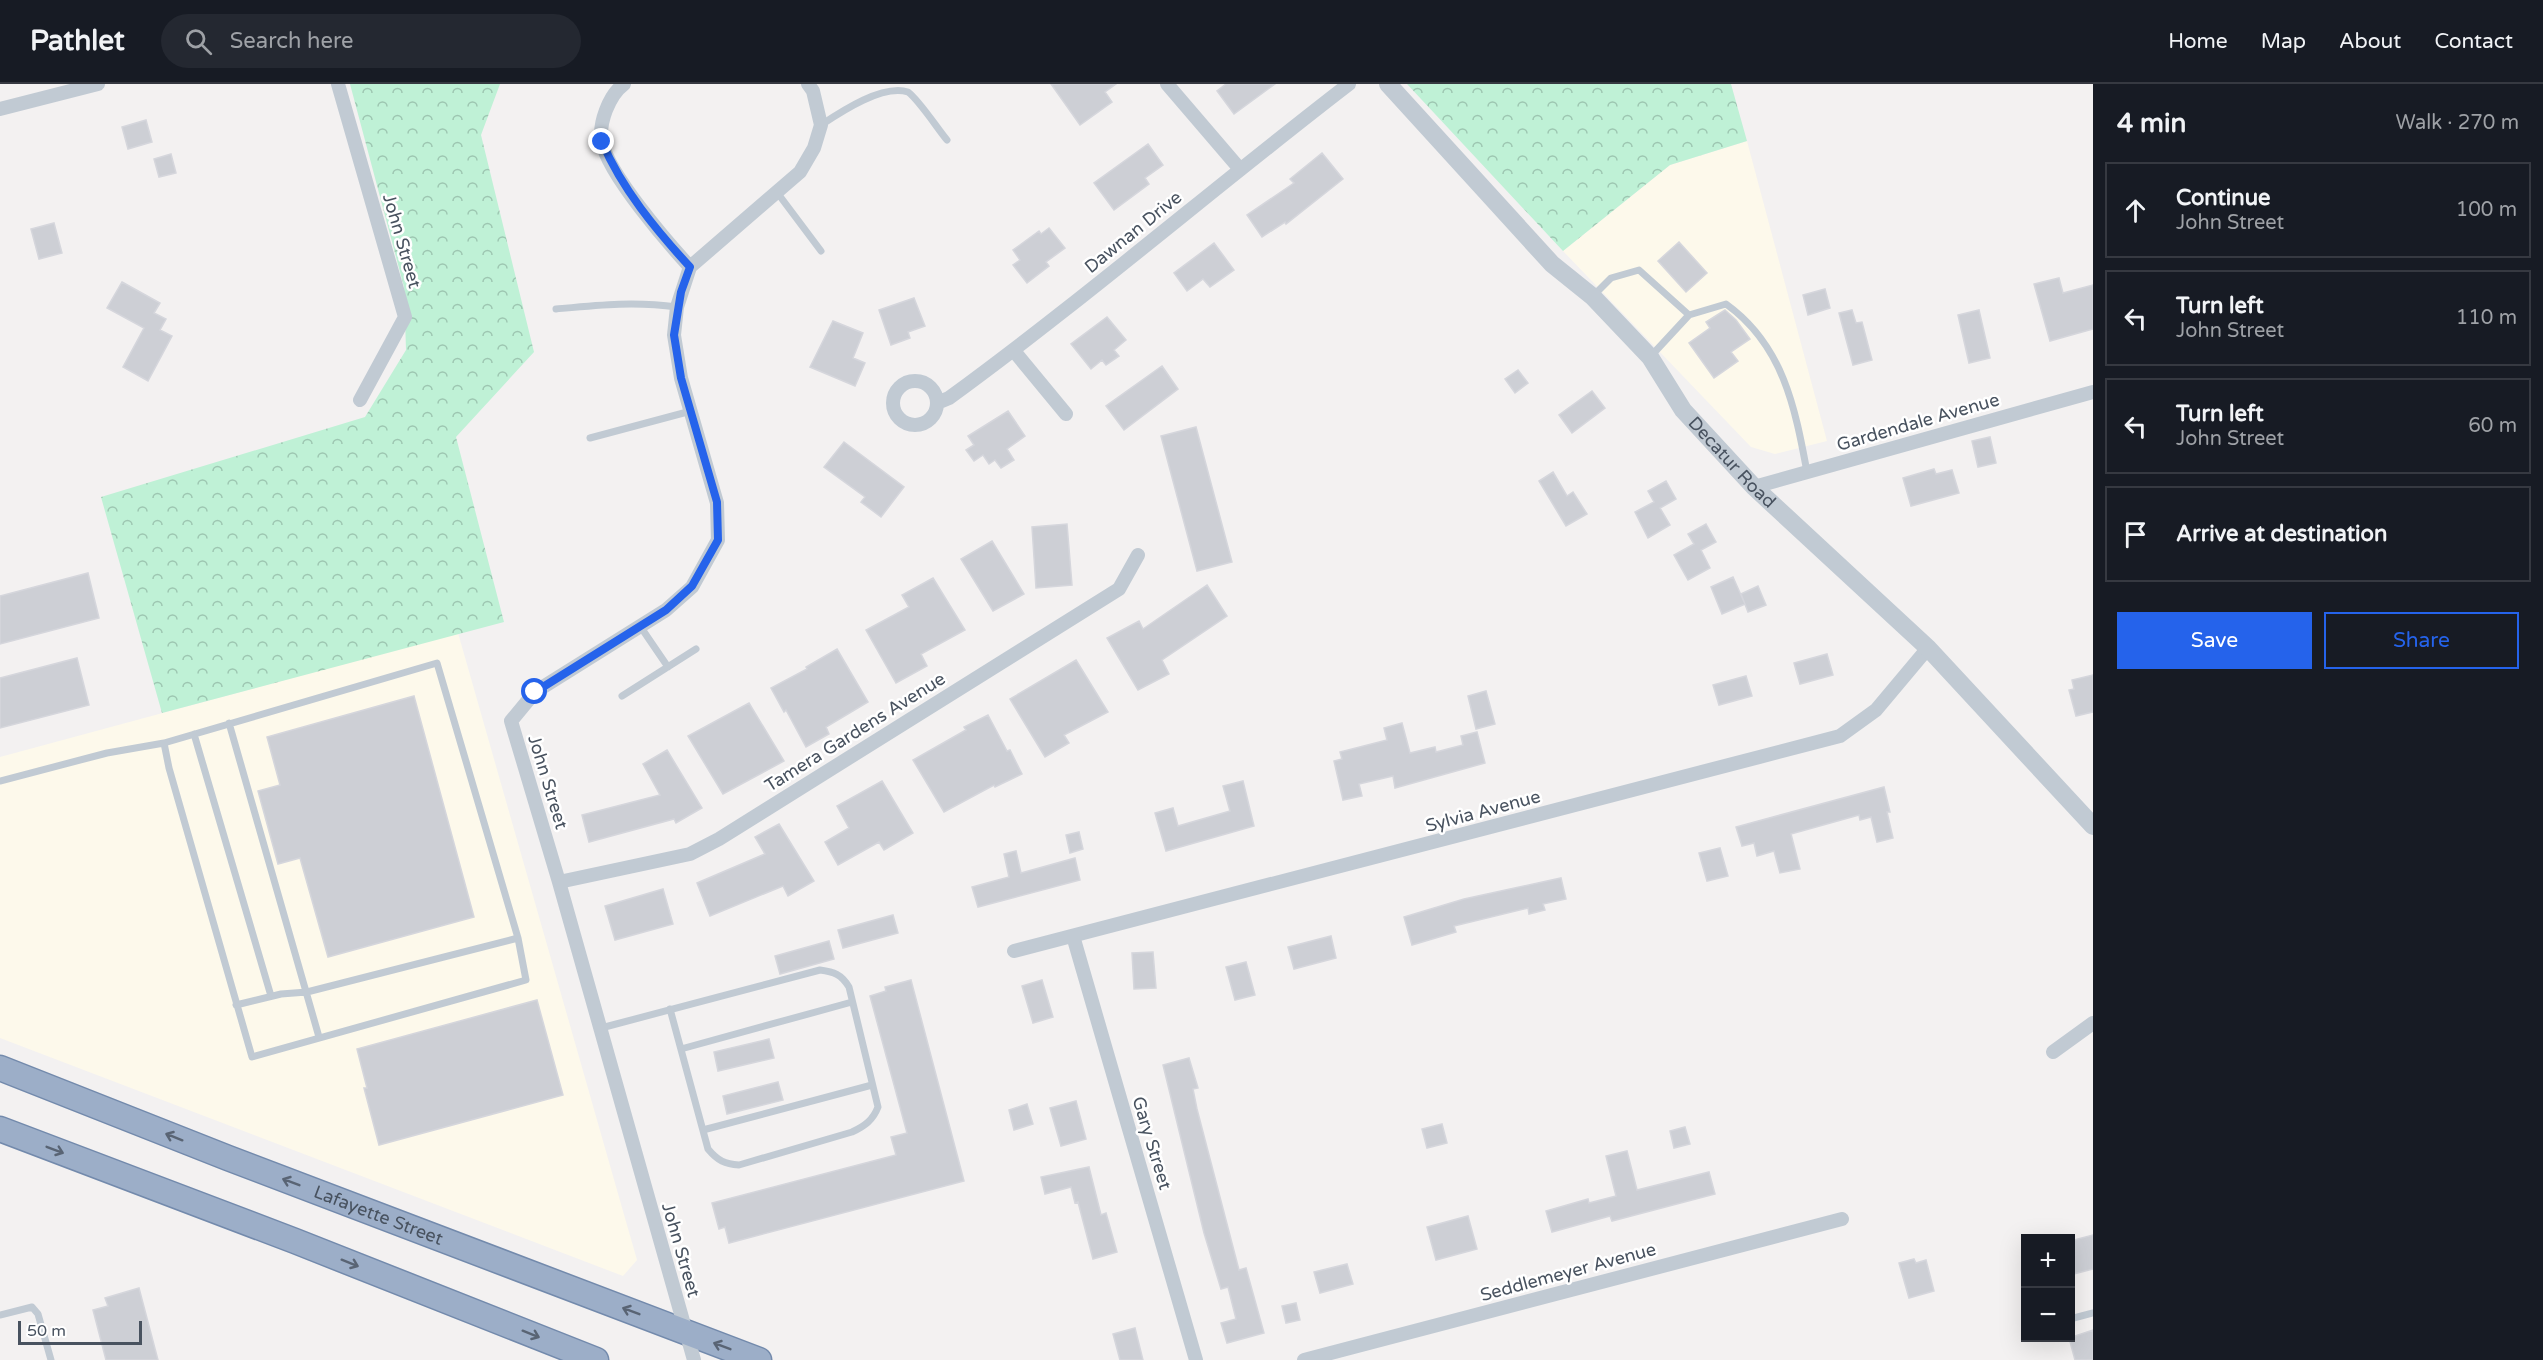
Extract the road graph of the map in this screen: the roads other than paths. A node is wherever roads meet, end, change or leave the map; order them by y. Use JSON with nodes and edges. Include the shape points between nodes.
{"nodes":[{"id":1,"x":98,"y":84,"type":"edge"},
{"id":2,"x":338,"y":84,"type":"edge"},
{"id":3,"x":624,"y":84,"type":"edge"},
{"id":4,"x":808,"y":84,"type":"edge"},
{"id":5,"x":1167,"y":84,"type":"edge"},
{"id":6,"x":1348,"y":84,"type":"edge"},
{"id":7,"x":1388,"y":84,"type":"edge"},
{"id":8,"x":0,"y":109,"type":"edge"},
{"id":9,"x":821,"y":125,"type":"junction"},
{"id":10,"x":947,"y":140,"type":"dead end"},
{"id":11,"x":1239,"y":168,"type":"junction"},
{"id":12,"x":776,"y":191,"type":"junction"},
{"id":13,"x":821,"y":251,"type":"dead end"},
{"id":14,"x":690,"y":267,"type":"junction"},
{"id":15,"x":1593,"y":297,"type":"junction"},
{"id":16,"x":677,"y":307,"type":"junction"},
{"id":17,"x":556,"y":309,"type":"dead end"},
{"id":18,"x":1689,"y":315,"type":"junction"},
{"id":19,"x":1014,"y":351,"type":"junction"},
{"id":20,"x":1650,"y":357,"type":"junction"},
{"id":21,"x":2093,"y":393,"type":"edge"},
{"id":22,"x":360,"y":400,"type":"dead end"},
{"id":23,"x":937,"y":403,"type":"dead end"},
{"id":24,"x":691,"y":411,"type":"junction"},
{"id":25,"x":1066,"y":414,"type":"dead end"},
{"id":26,"x":590,"y":438,"type":"dead end"},
{"id":27,"x":1807,"y":472,"type":"junction"},
{"id":28,"x":1754,"y":487,"type":"junction"},
{"id":29,"x":1138,"y":555,"type":"dead end"},
{"id":30,"x":640,"y":626,"type":"junction"},
{"id":31,"x":1928,"y":648,"type":"junction"},
{"id":32,"x":696,"y":649,"type":"dead end"},
{"id":33,"x":668,"y":667,"type":"junction"},
{"id":34,"x":622,"y":696,"type":"dead end"},
{"id":35,"x":230,"y":723,"type":"junction"},
{"id":36,"x":194,"y":734,"type":"junction"},
{"id":37,"x":164,"y":743,"type":"junction"},
{"id":38,"x":0,"y":781,"type":"edge"},
{"id":39,"x":2093,"y":826,"type":"edge"},
{"id":40,"x":559,"y":882,"type":"junction"},
{"id":41,"x":1073,"y":936,"type":"junction"},
{"id":42,"x":518,"y":938,"type":"junction"},
{"id":43,"x":1014,"y":951,"type":"dead end"},
{"id":44,"x":307,"y":992,"type":"junction"},
{"id":45,"x":271,"y":996,"type":"junction"},
{"id":46,"x":852,"y":1002,"type":"junction"},
{"id":47,"x":236,"y":1005,"type":"junction"},
{"id":48,"x":670,"y":1009,"type":"junction"},
{"id":49,"x":2093,"y":1023,"type":"edge"},
{"id":50,"x":601,"y":1028,"type":"junction"},
{"id":51,"x":319,"y":1037,"type":"junction"},
{"id":52,"x":681,"y":1049,"type":"junction"},
{"id":53,"x":2053,"y":1052,"type":"dead end"},
{"id":54,"x":0,"y":1068,"type":"edge"},
{"id":55,"x":872,"y":1085,"type":"junction"},
{"id":56,"x":0,"y":1129,"type":"edge"},
{"id":57,"x":703,"y":1130,"type":"junction"},
{"id":58,"x":1842,"y":1219,"type":"dead end"},
{"id":59,"x":2093,"y":1313,"type":"edge"},
{"id":60,"x":0,"y":1315,"type":"edge"},
{"id":61,"x":2075,"y":1318,"type":"edge"},
{"id":62,"x":686,"y":1332,"type":"junction"},
{"id":63,"x":51,"y":1360,"type":"edge"},
{"id":64,"x":596,"y":1360,"type":"edge"},
{"id":65,"x":694,"y":1360,"type":"edge"},
{"id":66,"x":759,"y":1360,"type":"edge"},
{"id":67,"x":1196,"y":1360,"type":"edge"},
{"id":68,"x":1304,"y":1360,"type":"edge"}],
"edges":[{"from":1,"to":8,"type":"street"},
{"from":2,"to":22,"type":"street","name":"John Street","via":[[405,317]]},
{"from":3,"to":14,"type":"street","via":[[602,124],[602,142],[609,160],[638,203]]},
{"from":4,"to":9,"type":"street"},
{"from":5,"to":11,"type":"street"},
{"from":6,"to":11,"type":"street","name":"Dawnan Drive"},
{"from":7,"to":15,"type":"street","name":"Decatur Road","via":[[1552,264]]},
{"from":9,"to":10,"type":"lane","via":[[877,89],[891,86],[908,92]]},
{"from":9,"to":12,"type":"street","via":[[800,172]]},
{"from":11,"to":19,"type":"street","name":"Dawnan Drive"},
{"from":12,"to":13,"type":"lane"},
{"from":12,"to":14,"type":"street"},
{"from":14,"to":16,"type":"street","name":"John Street"},
{"from":15,"to":18,"type":"lane","via":[[1611,278],[1639,270]]},
{"from":15,"to":20,"type":"street","name":"Decatur Road"},
{"from":16,"to":17,"type":"lane","via":[[624,302]]},
{"from":16,"to":24,"type":"street","name":"John Street","via":[[674,335]]},
{"from":18,"to":20,"type":"lane"},
{"from":18,"to":27,"type":"lane","via":[[1726,304],[1746,318],[1784,376]]},
{"from":19,"to":23,"type":"street","name":"Dawnan Drive"},
{"from":19,"to":25,"type":"street"},
{"from":20,"to":28,"type":"street","name":"Decatur Road","via":[[1683,410]]},
{"from":21,"to":27,"type":"street","name":"Gardendale Avenue"},
{"from":24,"to":26,"type":"lane"},
{"from":24,"to":30,"type":"street","name":"John Street","via":[[717,502],[718,540],[692,586],[666,610]]},
{"from":27,"to":28,"type":"street","name":"Gardendale Avenue"},
{"from":28,"to":31,"type":"street","name":"Decatur Road"},
{"from":29,"to":40,"type":"street","name":"Tamera Gardens Avenue","via":[[1119,589],[719,839],[690,854]]},
{"from":30,"to":33,"type":"lane"},
{"from":30,"to":40,"type":"street","name":"John Street","via":[[535,692],[510,721]]},
{"from":31,"to":39,"type":"street","name":"Decatur Road"},
{"from":31,"to":41,"type":"street","name":"Sylvia Avenue","via":[[1876,710],[1840,736]]},
{"from":32,"to":33,"type":"lane"},
{"from":33,"to":34,"type":"lane"},
{"from":35,"to":36,"type":"lane"},
{"from":35,"to":42,"type":"lane","via":[[437,663]]},
{"from":35,"to":44,"type":"lane"},
{"from":36,"to":37,"type":"lane"},
{"from":36,"to":45,"type":"lane"},
{"from":37,"to":38,"type":"lane","via":[[107,753]]},
{"from":37,"to":47,"type":"lane"},
{"from":40,"to":50,"type":"street","name":"John Street"},
{"from":41,"to":43,"type":"street","name":"Sylvia Avenue"},
{"from":41,"to":67,"type":"street","name":"Gary Street"},
{"from":42,"to":44,"type":"lane"},
{"from":42,"to":51,"type":"lane","via":[[526,980]]},
{"from":44,"to":45,"type":"lane"},
{"from":44,"to":51,"type":"lane"},
{"from":45,"to":47,"type":"lane"},
{"from":46,"to":48,"type":"lane","via":[[843,978],[819,970]]},
{"from":46,"to":52,"type":"lane"},
{"from":46,"to":55,"type":"lane"},
{"from":47,"to":51,"type":"lane","via":[[252,1057]]},
{"from":48,"to":50,"type":"lane"},
{"from":48,"to":52,"type":"lane"},
{"from":49,"to":53,"type":"street"},
{"from":50,"to":62,"type":"street","name":"John Street"},
{"from":52,"to":57,"type":"lane"},
{"from":62,"to":54,"type":"highway","name":"Lafayette Street","one_way":true},
{"from":55,"to":57,"type":"lane"},
{"from":55,"to":57,"type":"lane","via":[[878,1107],[864,1126],[739,1165],[716,1159],[708,1149]]},
{"from":56,"to":64,"type":"highway","one_way":true},
{"from":58,"to":68,"type":"street","name":"Seddlemeyer Avenue"},
{"from":59,"to":61,"type":"lane"},
{"from":60,"to":63,"type":"lane","via":[[32,1307],[38,1314]]},
{"from":62,"to":65,"type":"street","name":"John Street"},
{"from":66,"to":62,"type":"highway","name":"Lafayette Street","one_way":true}]}
